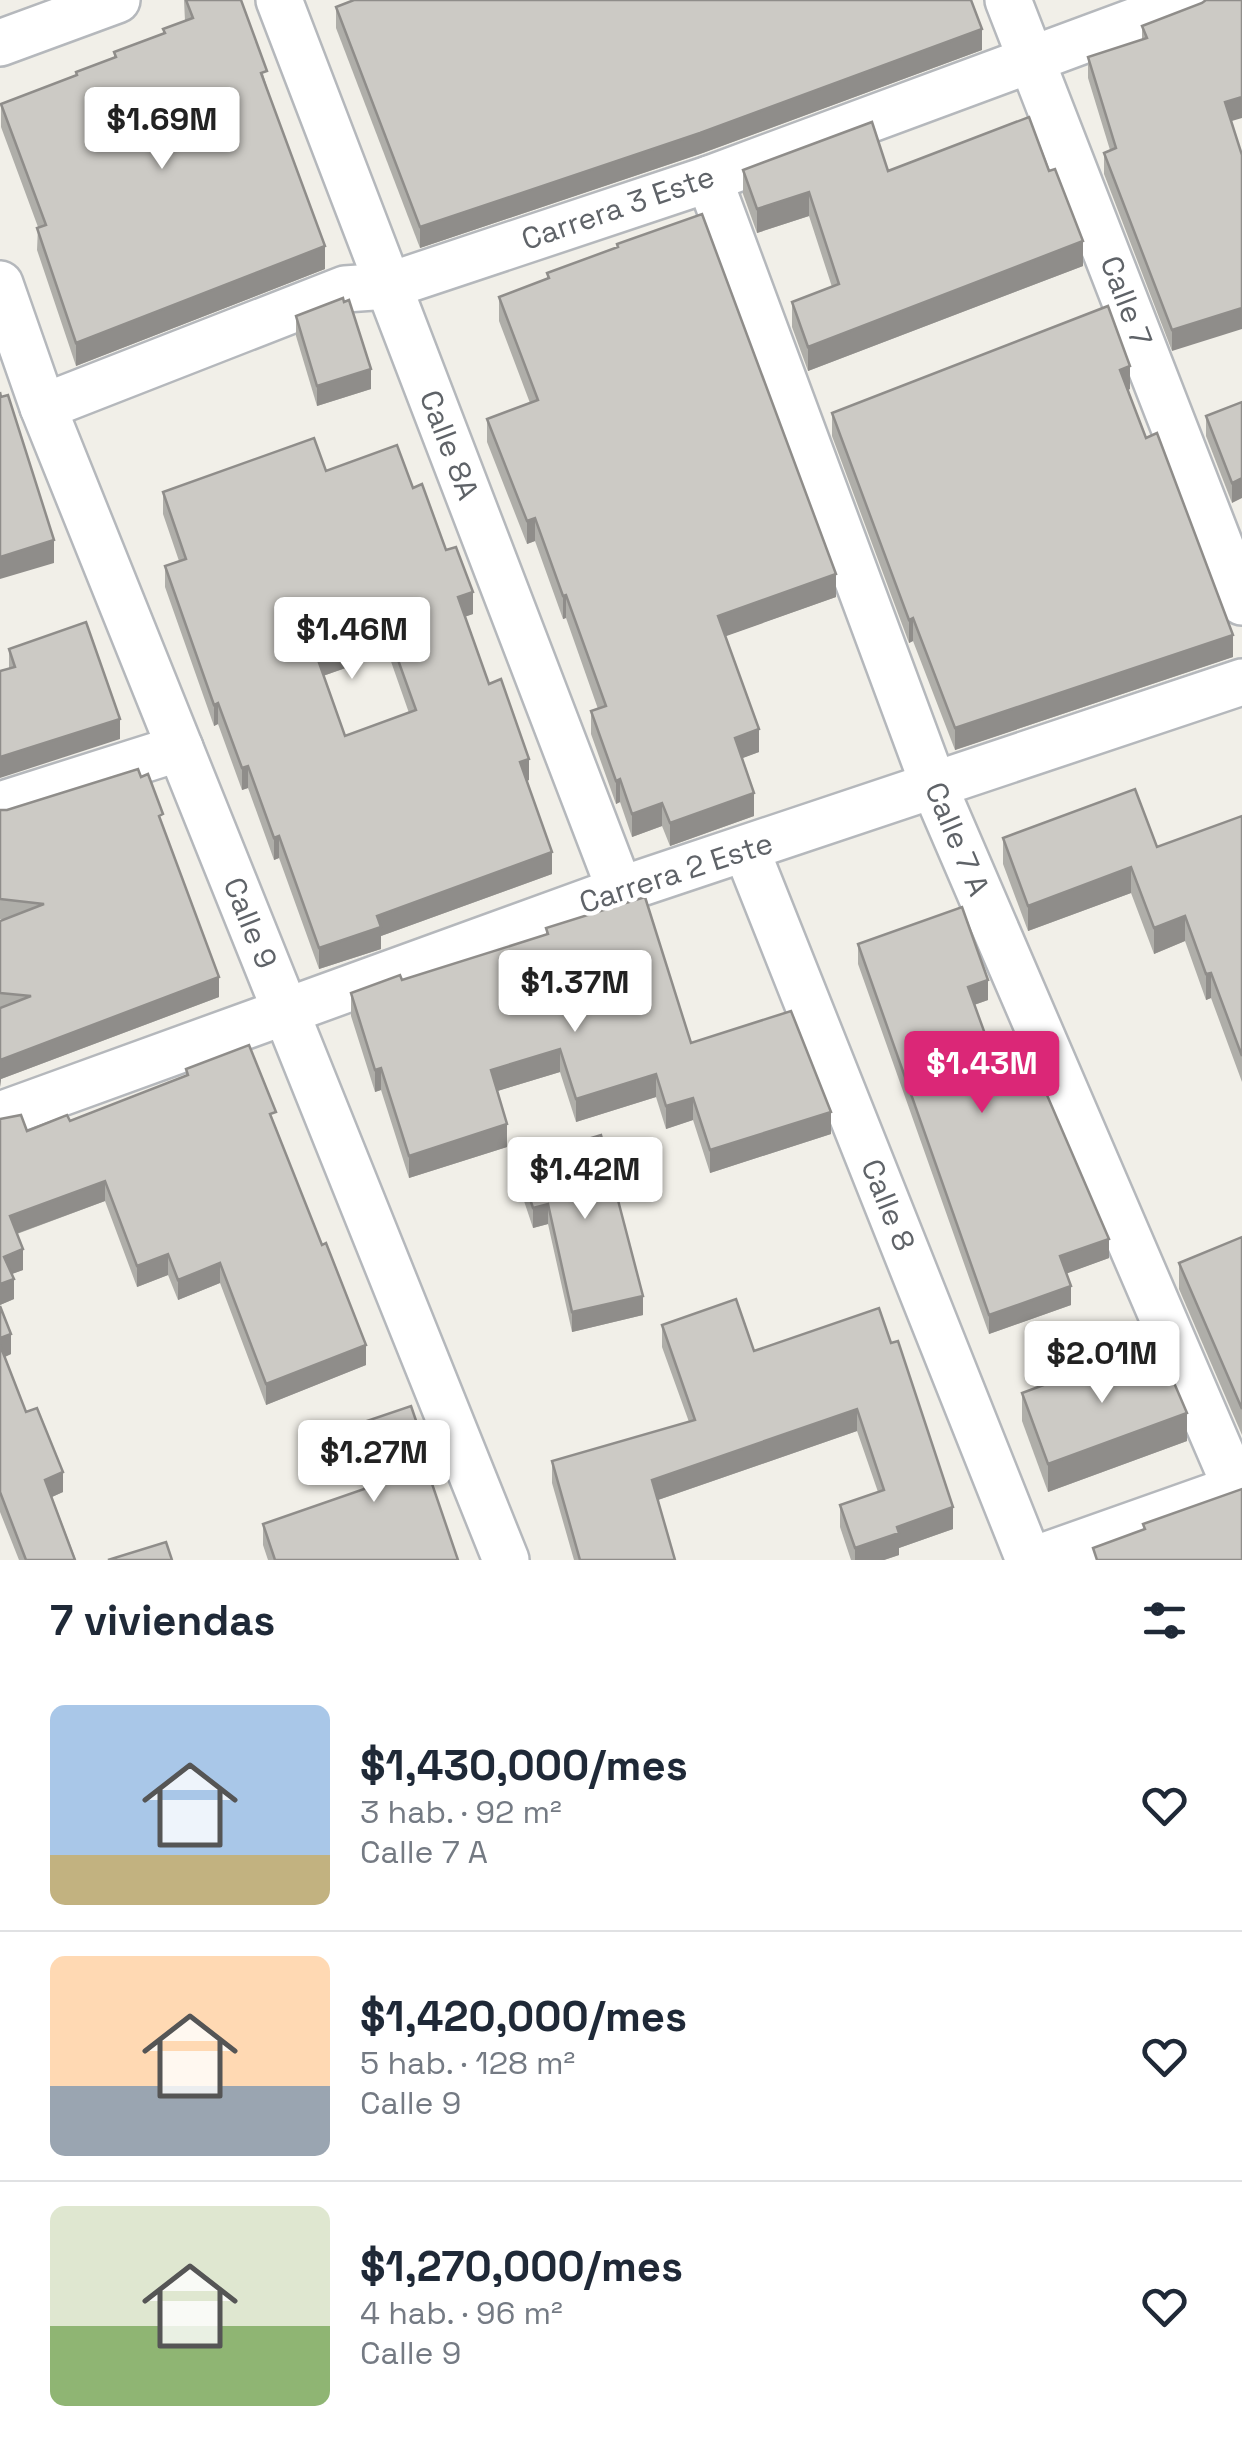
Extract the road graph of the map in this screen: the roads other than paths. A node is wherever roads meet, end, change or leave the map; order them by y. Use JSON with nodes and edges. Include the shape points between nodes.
{"nodes":[{"id":1,"x":117,"y":0,"type":"edge"},
{"id":2,"x":280,"y":0,"type":"edge"},
{"id":3,"x":1008,"y":0,"type":"edge"},
{"id":4,"x":1192,"y":0,"type":"edge"},
{"id":5,"x":0,"y":43,"type":"edge"},
{"id":6,"x":1032,"y":58,"type":"junction"},
{"id":7,"x":709,"y":178,"type":"junction"},
{"id":8,"x":0,"y":284,"type":"edge"},
{"id":9,"x":388,"y":286,"type":"junction"},
{"id":10,"x":43,"y":407,"type":"junction"},
{"id":11,"x":1242,"y":602,"type":"edge"},
{"id":12,"x":1242,"y":682,"type":"edge"},
{"id":13,"x":180,"y":748,"type":"junction"},
{"id":14,"x":934,"y":786,"type":"junction"},
{"id":15,"x":0,"y":805,"type":"edge"},
{"id":16,"x":746,"y":850,"type":"junction"},
{"id":17,"x":620,"y":890,"type":"junction"},
{"id":18,"x":286,"y":1012,"type":"junction"},
{"id":19,"x":0,"y":1115,"type":"edge"},
{"id":20,"x":1239,"y":1487,"type":"edge"},
{"id":21,"x":506,"y":1560,"type":"edge"},
{"id":22,"x":1031,"y":1560,"type":"edge"}],
"edges":[{"from":1,"to":5,"type":"street"},
{"from":2,"to":9,"type":"street","name":"Calle 8A"},
{"from":3,"to":6,"type":"street","name":"Calle 7"},
{"from":4,"to":6,"type":"street","name":"Carrera 3 Este"},
{"from":6,"to":7,"type":"street","name":"Carrera 3 Este"},
{"from":6,"to":11,"type":"street","name":"Calle 7"},
{"from":7,"to":9,"type":"street","name":"Carrera 3 Este"},
{"from":7,"to":14,"type":"street","name":"Calle 7 A"},
{"from":8,"to":10,"type":"street","name":"Calle 9"},
{"from":9,"to":10,"type":"street","name":"Carrera 3 Este","via":[[344,289]]},
{"from":9,"to":17,"type":"street","name":"Calle 8A"},
{"from":10,"to":13,"type":"street","name":"Calle 9"},
{"from":12,"to":14,"type":"street","name":"Carrera 2 Este"},
{"from":13,"to":15,"type":"street"},
{"from":13,"to":18,"type":"street","name":"Calle 9"},
{"from":14,"to":16,"type":"street","name":"Carrera 2 Este"},
{"from":14,"to":20,"type":"street","name":"Calle 7 A"},
{"from":16,"to":17,"type":"street","name":"Carrera 2 Este"},
{"from":16,"to":22,"type":"street","name":"Calle 8"},
{"from":17,"to":18,"type":"street","name":"Carrera 2 Este"},
{"from":18,"to":19,"type":"street","name":"Carrera 2 Este"},
{"from":18,"to":21,"type":"street","name":"Calle 9"},
{"from":20,"to":22,"type":"street"}]}
